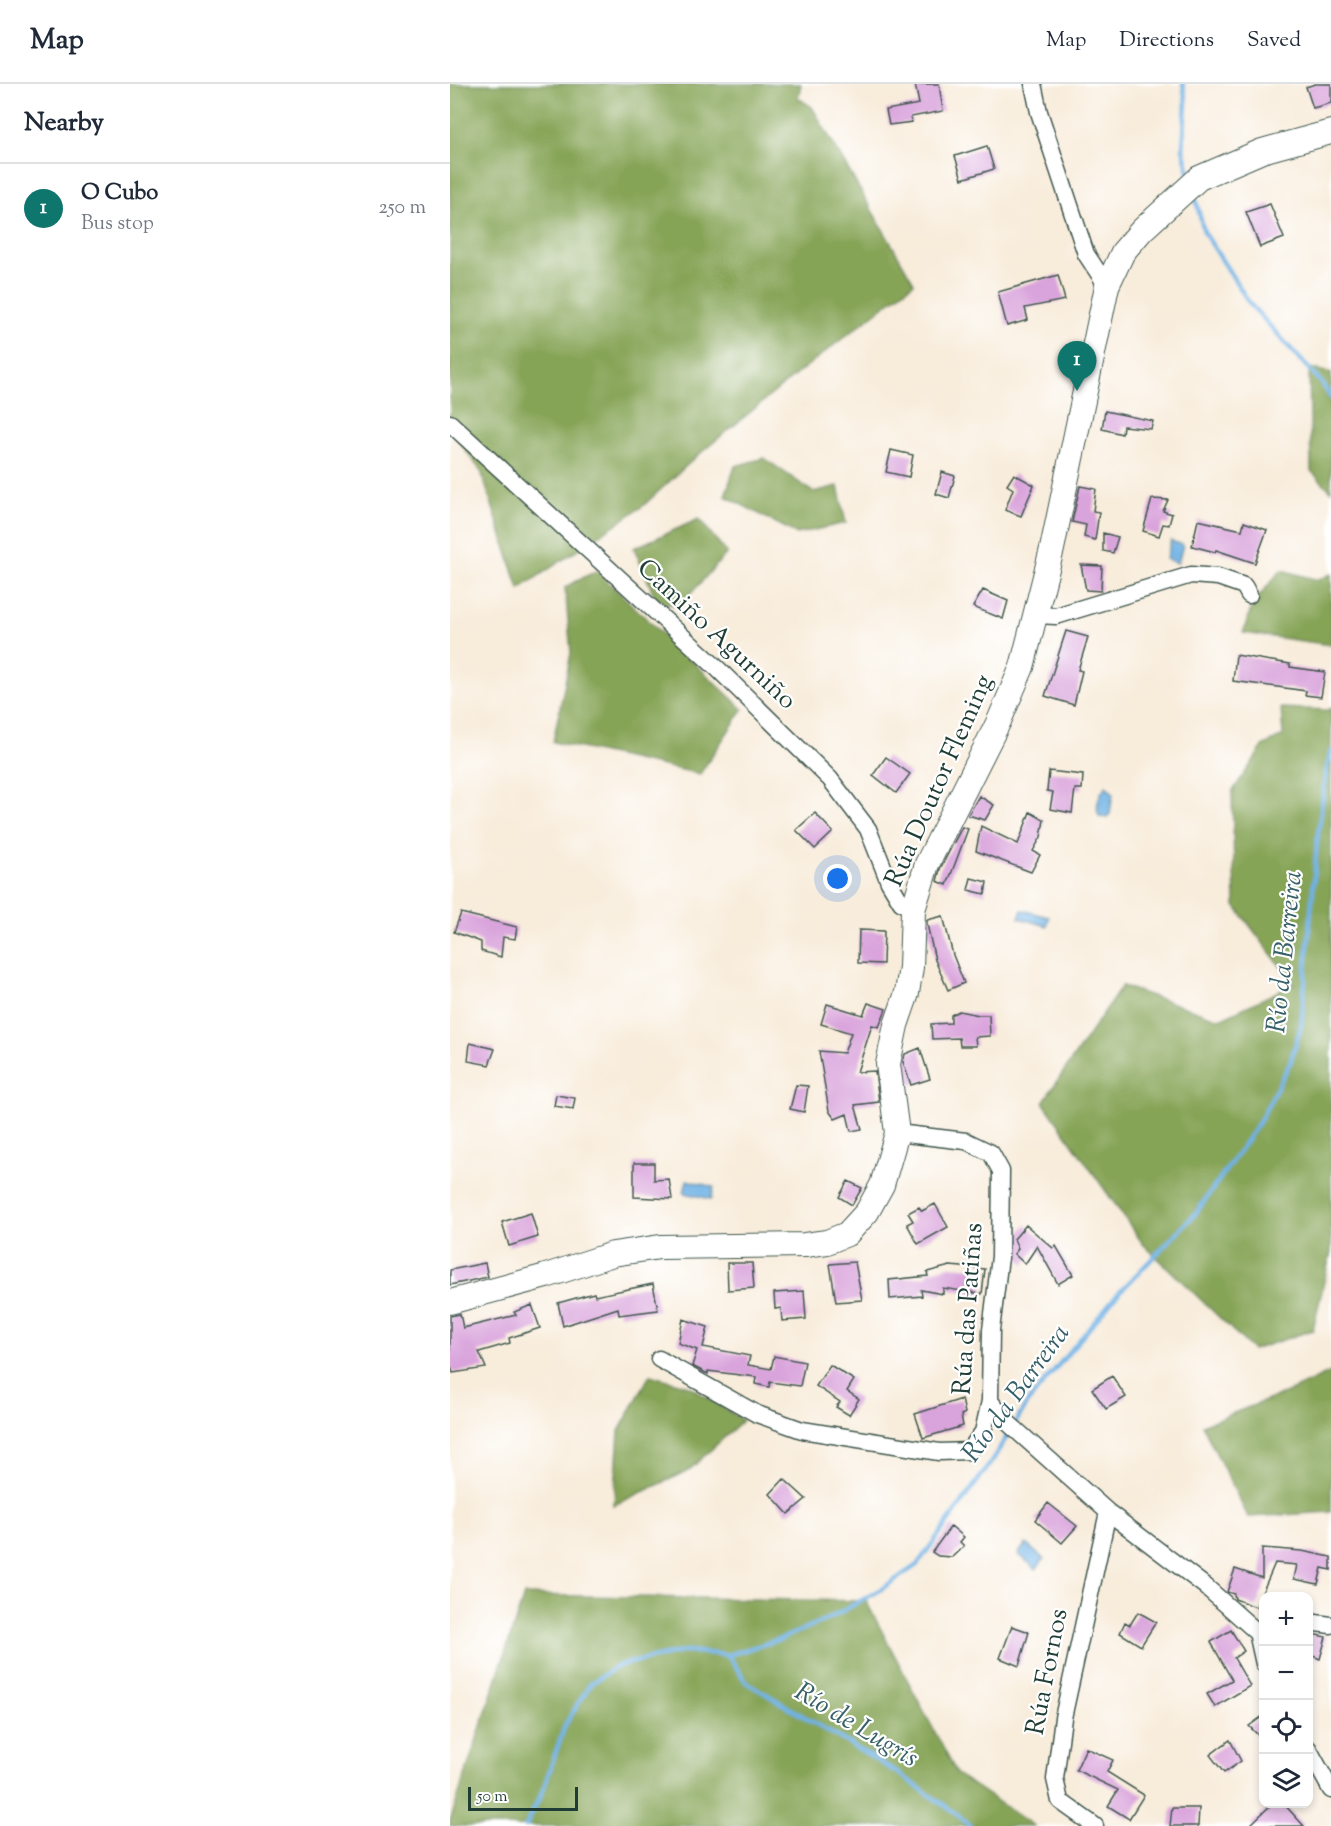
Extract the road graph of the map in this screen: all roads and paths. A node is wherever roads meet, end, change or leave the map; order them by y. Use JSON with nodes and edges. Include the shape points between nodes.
{"nodes":[{"id":1,"x":1033,"y":84,"type":"edge"},
{"id":2,"x":1331,"y":132,"type":"edge"},
{"id":3,"x":1107,"y":286,"type":"junction"},
{"id":4,"x":450,"y":423,"type":"edge"},
{"id":5,"x":1249,"y":595,"type":"dead end"},
{"id":6,"x":1035,"y":615,"type":"junction"},
{"id":7,"x":913,"y":910,"type":"junction"},
{"id":8,"x":897,"y":1133,"type":"junction"},
{"id":9,"x":450,"y":1302,"type":"edge"},
{"id":10,"x":659,"y":1359,"type":"dead end"},
{"id":11,"x":990,"y":1401,"type":"junction"},
{"id":12,"x":1108,"y":1512,"type":"junction"},
{"id":13,"x":1313,"y":1623,"type":"edge"},
{"id":14,"x":1331,"y":1625,"type":"edge"},
{"id":15,"x":1259,"y":1629,"type":"edge"},
{"id":16,"x":1311,"y":1754,"type":"edge"},
{"id":17,"x":1331,"y":1790,"type":"edge"},
{"id":18,"x":1095,"y":1826,"type":"edge"}],
"edges":[{"from":1,"to":3,"type":"street","via":[[1086,254]]},
{"from":2,"to":3,"type":"main road","name":"Rúa Doutor Fleming","via":[[1262,151],[1199,178],[1123,252]]},
{"from":3,"to":6,"type":"main road","name":"Rúa Doutor Fleming"},
{"from":4,"to":7,"type":"street","name":"Camiño Agurniño","via":[[717,669],[830,779],[868,829],[901,902]]},
{"from":5,"to":6,"type":"street","via":[[1244,586],[1218,577],[1191,575],[1056,616]]},
{"from":6,"to":7,"type":"main road","name":"Rúa Doutor Fleming","via":[[1022,667],[927,864]]},
{"from":7,"to":8,"type":"main road","name":"Rúa Doutor Fleming","via":[[907,993],[888,1064]]},
{"from":8,"to":9,"type":"main road","name":"Rúa Doutor Fleming","via":[[882,1185],[867,1212],[847,1234],[827,1242],[660,1247],[613,1254]]},
{"from":8,"to":11,"type":"street","name":"Rúa das Patiñas","via":[[966,1141],[991,1153],[1001,1172],[1000,1257],[991,1330]]},
{"from":10,"to":11,"type":"street","name":"Rúa das Patiñas","via":[[757,1414],[802,1430],[939,1452],[969,1451],[983,1432]]},
{"from":11,"to":12,"type":"street","via":[[1006,1421]]},
{"from":12,"to":15,"type":"street"},
{"from":12,"to":18,"type":"street","name":"Rúa Fornos","via":[[1063,1718],[1055,1779],[1060,1800]]},
{"from":13,"to":14,"type":"street"},
{"from":16,"to":17,"type":"street"}]}
